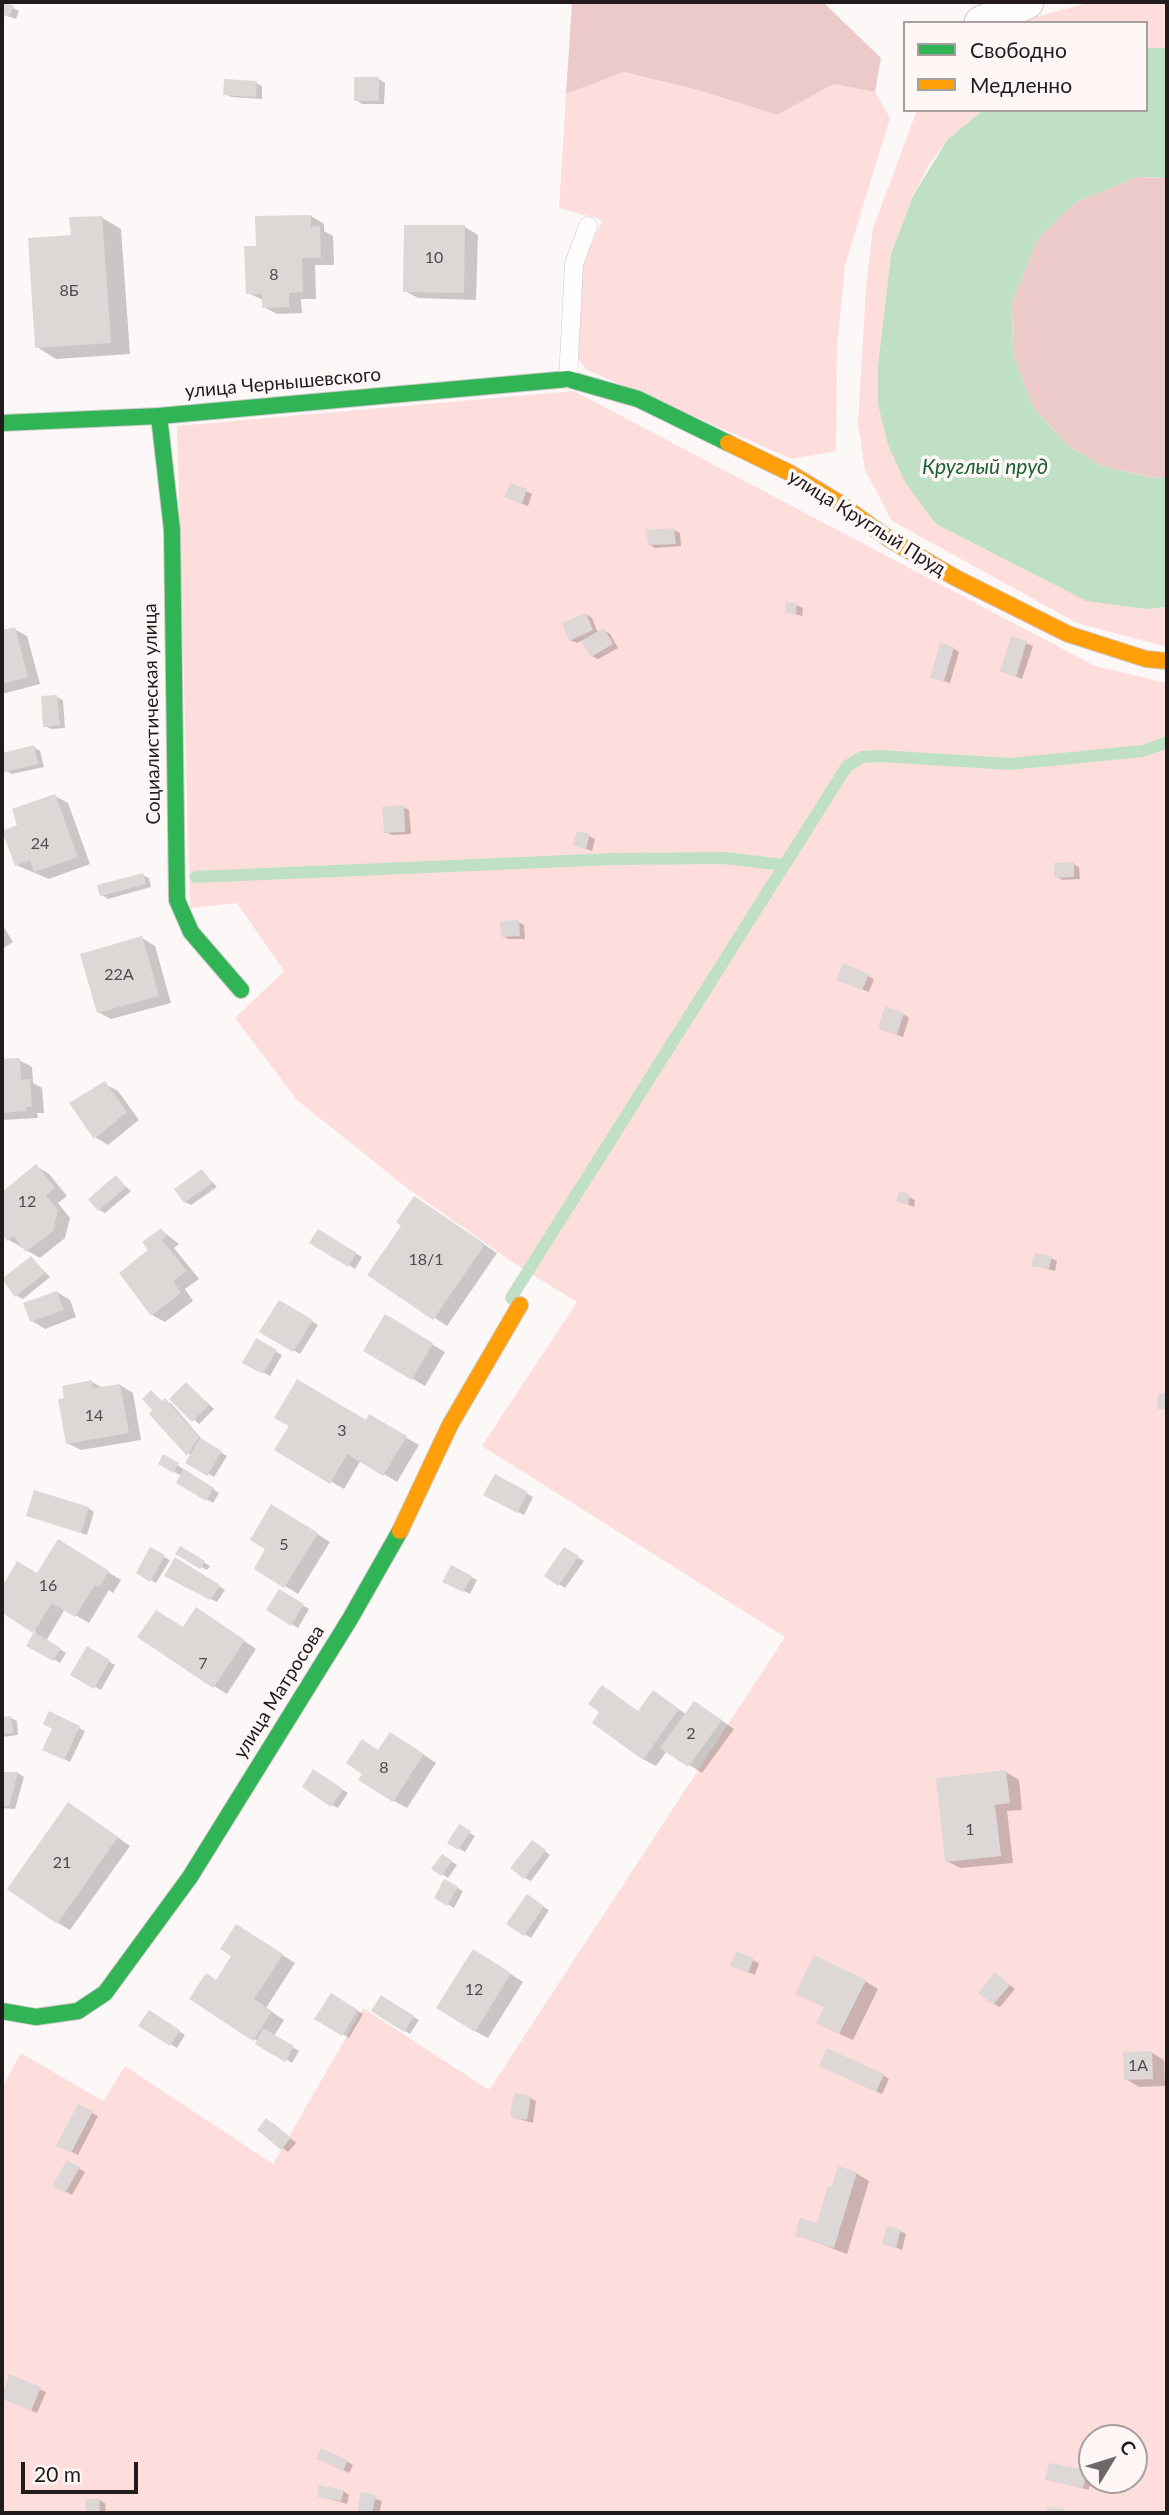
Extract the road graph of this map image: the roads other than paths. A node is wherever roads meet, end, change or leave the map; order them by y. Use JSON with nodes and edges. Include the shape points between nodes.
{"nodes":[{"id":1,"x":1027,"y":2,"type":"edge"},
{"id":2,"x":985,"y":21,"type":"edge"},
{"id":3,"x":588,"y":226,"type":"dead end"},
{"id":4,"x":568,"y":379,"type":"junction"},
{"id":5,"x":159,"y":416,"type":"junction"},
{"id":6,"x":2,"y":423,"type":"edge"},
{"id":7,"x":1167,"y":661,"type":"edge"},
{"id":8,"x":241,"y":990,"type":"dead end"},
{"id":9,"x":520,"y":1305,"type":"dead end"},
{"id":10,"x":2,"y":2011,"type":"edge"}],
"edges":[{"from":1,"to":2,"type":"street"},
{"from":3,"to":4,"type":"lane","via":[[574,264]]},
{"from":4,"to":5,"type":"street","name":"улица Чернышевского"},
{"from":4,"to":7,"type":"street","name":"улица Круглый Пруд","via":[[638,399],[790,473],[934,565],[1068,634],[1146,659]]},
{"from":5,"to":6,"type":"street","name":"улица Чернышевского"},
{"from":5,"to":8,"type":"street","name":"Социалистическая улица","via":[[172,530],[177,900],[191,932]]},
{"from":9,"to":10,"type":"street","name":"улица Матросова","via":[[450,1425],[413,1508],[350,1619],[190,1877],[142,1943],[105,1993],[78,2011],[36,2017]]}]}
